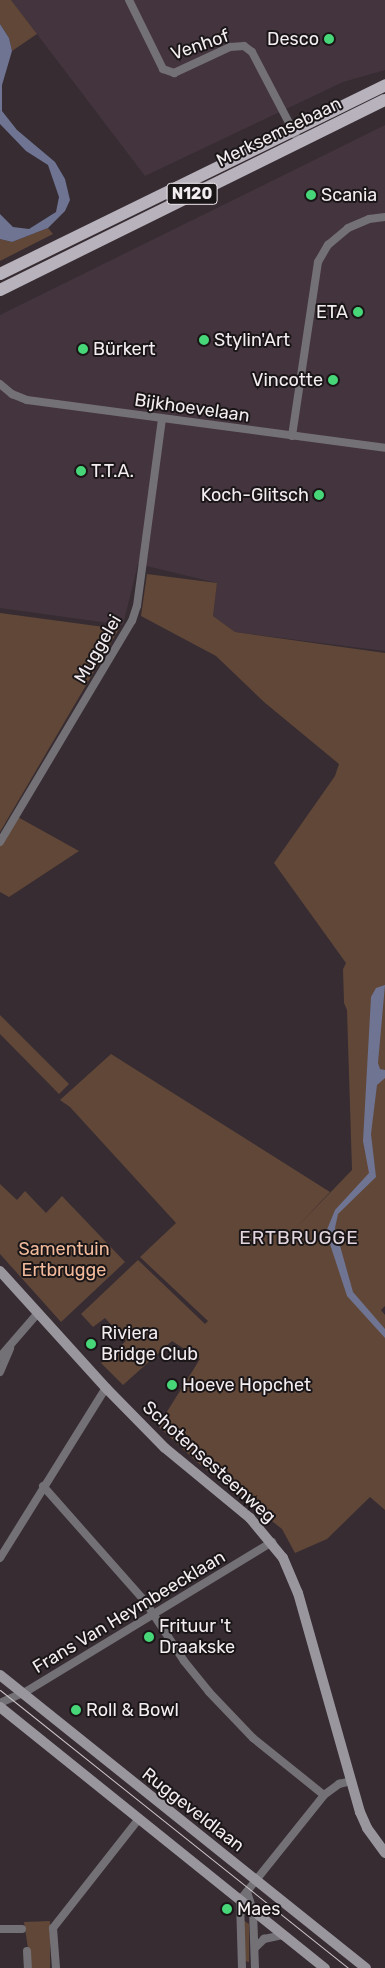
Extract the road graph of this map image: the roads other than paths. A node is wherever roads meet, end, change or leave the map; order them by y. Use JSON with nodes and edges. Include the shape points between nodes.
{"nodes":[{"id":1,"x":129,"y":0,"type":"edge"},
{"id":2,"x":385,"y":85,"type":"edge"},
{"id":3,"x":385,"y":100,"type":"edge"},
{"id":4,"x":293,"y":129,"type":"junction"},
{"id":5,"x":299,"y":142,"type":"junction"},
{"id":6,"x":385,"y":217,"type":"edge"},
{"id":7,"x":0,"y":274,"type":"edge"},
{"id":8,"x":0,"y":290,"type":"edge"},
{"id":9,"x":0,"y":384,"type":"edge"},
{"id":10,"x":162,"y":419,"type":"junction"},
{"id":11,"x":292,"y":436,"type":"junction"},
{"id":12,"x":385,"y":448,"type":"edge"},
{"id":13,"x":0,"y":842,"type":"edge"},
{"id":14,"x":0,"y":1271,"type":"edge"},
{"id":15,"x":37,"y":1314,"type":"junction"},
{"id":16,"x":11,"y":1343,"type":"junction"},
{"id":17,"x":0,"y":1357,"type":"edge"},
{"id":18,"x":0,"y":1372,"type":"edge"},
{"id":19,"x":106,"y":1388,"type":"junction"},
{"id":20,"x":43,"y":1486,"type":"junction"},
{"id":21,"x":272,"y":1542,"type":"junction"},
{"id":22,"x":0,"y":1558,"type":"edge"},
{"id":23,"x":152,"y":1615,"type":"junction"},
{"id":24,"x":0,"y":1675,"type":"edge"},
{"id":25,"x":22,"y":1693,"type":"junction"},
{"id":26,"x":0,"y":1705,"type":"edge"},
{"id":27,"x":351,"y":1780,"type":"junction"},
{"id":28,"x":324,"y":1795,"type":"junction"},
{"id":29,"x":138,"y":1820,"type":"junction"},
{"id":30,"x":385,"y":1853,"type":"edge"},
{"id":31,"x":256,"y":1880,"type":"junction"},
{"id":32,"x":247,"y":1892,"type":"junction"},
{"id":33,"x":240,"y":1900,"type":"junction"},
{"id":34,"x":253,"y":1911,"type":"junction"},
{"id":35,"x":22,"y":1928,"type":"dead end"},
{"id":36,"x":0,"y":1929,"type":"edge"},
{"id":37,"x":283,"y":1935,"type":"junction"},
{"id":38,"x":254,"y":1948,"type":"junction"},
{"id":39,"x":27,"y":1951,"type":"dead end"},
{"id":40,"x":28,"y":1968,"type":"edge"},
{"id":41,"x":56,"y":1968,"type":"edge"},
{"id":42,"x":242,"y":1968,"type":"edge"},
{"id":43,"x":255,"y":1968,"type":"edge"},
{"id":44,"x":324,"y":1968,"type":"edge"},
{"id":45,"x":366,"y":1968,"type":"edge"}],
"edges":[{"from":1,"to":4,"type":"street","name":"Venhof","via":[[163,69],[174,73],[230,47],[244,46],[252,52]]},
{"from":2,"to":4,"type":"main road","name":"Merksemsebaan","number":"N120"},
{"from":3,"to":5,"type":"main road","name":"Merksemsebaan","number":"N120"},
{"from":4,"to":5,"type":"street","name":"Venhof"},
{"from":4,"to":7,"type":"main road","name":"Merksemsebaan","number":"N120"},
{"from":5,"to":8,"type":"main road","name":"Merksemsebaan","number":"N120"},
{"from":6,"to":11,"type":"street","via":[[369,219],[348,228],[328,245],[318,262]]},
{"from":9,"to":10,"type":"street","name":"Bijkhoevelaan","via":[[27,400]]},
{"from":10,"to":11,"type":"street","name":"Bijkhoevelaan"},
{"from":10,"to":13,"type":"street","name":"Muggelei","via":[[137,606],[132,622]]},
{"from":11,"to":12,"type":"street","name":"Bijkhoevelaan"},
{"from":14,"to":15,"type":"street","name":"Schotensesteenweg"},
{"from":15,"to":16,"type":"street"},
{"from":15,"to":19,"type":"street","name":"Schotensesteenweg"},
{"from":16,"to":17,"type":"street"},
{"from":16,"to":18,"type":"street"},
{"from":19,"to":20,"type":"street"},
{"from":19,"to":21,"type":"street","name":"Schotensesteenweg","via":[[165,1448],[250,1518]]},
{"from":20,"to":22,"type":"street"},
{"from":20,"to":23,"type":"street","via":[[144,1600]]},
{"from":21,"to":23,"type":"street","name":"Frans Van Heymbeecklaan"},
{"from":21,"to":27,"type":"street","name":"Schotensesteenweg","via":[[283,1558],[298,1593]]},
{"from":23,"to":25,"type":"street","name":"Frans Van Heymbeecklaan"},
{"from":23,"to":28,"type":"street","via":[[209,1692],[253,1738]]},
{"from":24,"to":25,"type":"street","name":"Ruggeveldlaan"},
{"from":25,"to":26,"type":"street","name":"Frans Van Heymbeecklaan"},
{"from":25,"to":31,"type":"street","name":"Ruggeveldlaan"},
{"from":26,"to":29,"type":"street"},
{"from":27,"to":28,"type":"street"},
{"from":27,"to":30,"type":"street","name":"Schotensesteenweg","via":[[367,1828]]},
{"from":28,"to":31,"type":"street"},
{"from":29,"to":33,"type":"street"},
{"from":29,"to":41,"type":"street","via":[[53,1928]]},
{"from":31,"to":32,"type":"street"},
{"from":31,"to":45,"type":"street","name":"Ruggeveldlaan"},
{"from":32,"to":33,"type":"street"},
{"from":32,"to":34,"type":"street"},
{"from":33,"to":34,"type":"street"},
{"from":33,"to":42,"type":"street"},
{"from":34,"to":37,"type":"street"},
{"from":34,"to":38,"type":"street"},
{"from":35,"to":36,"type":"street"},
{"from":37,"to":38,"type":"street","via":[[264,1939]]},
{"from":37,"to":44,"type":"street"},
{"from":38,"to":43,"type":"street"},
{"from":39,"to":40,"type":"street"}]}
